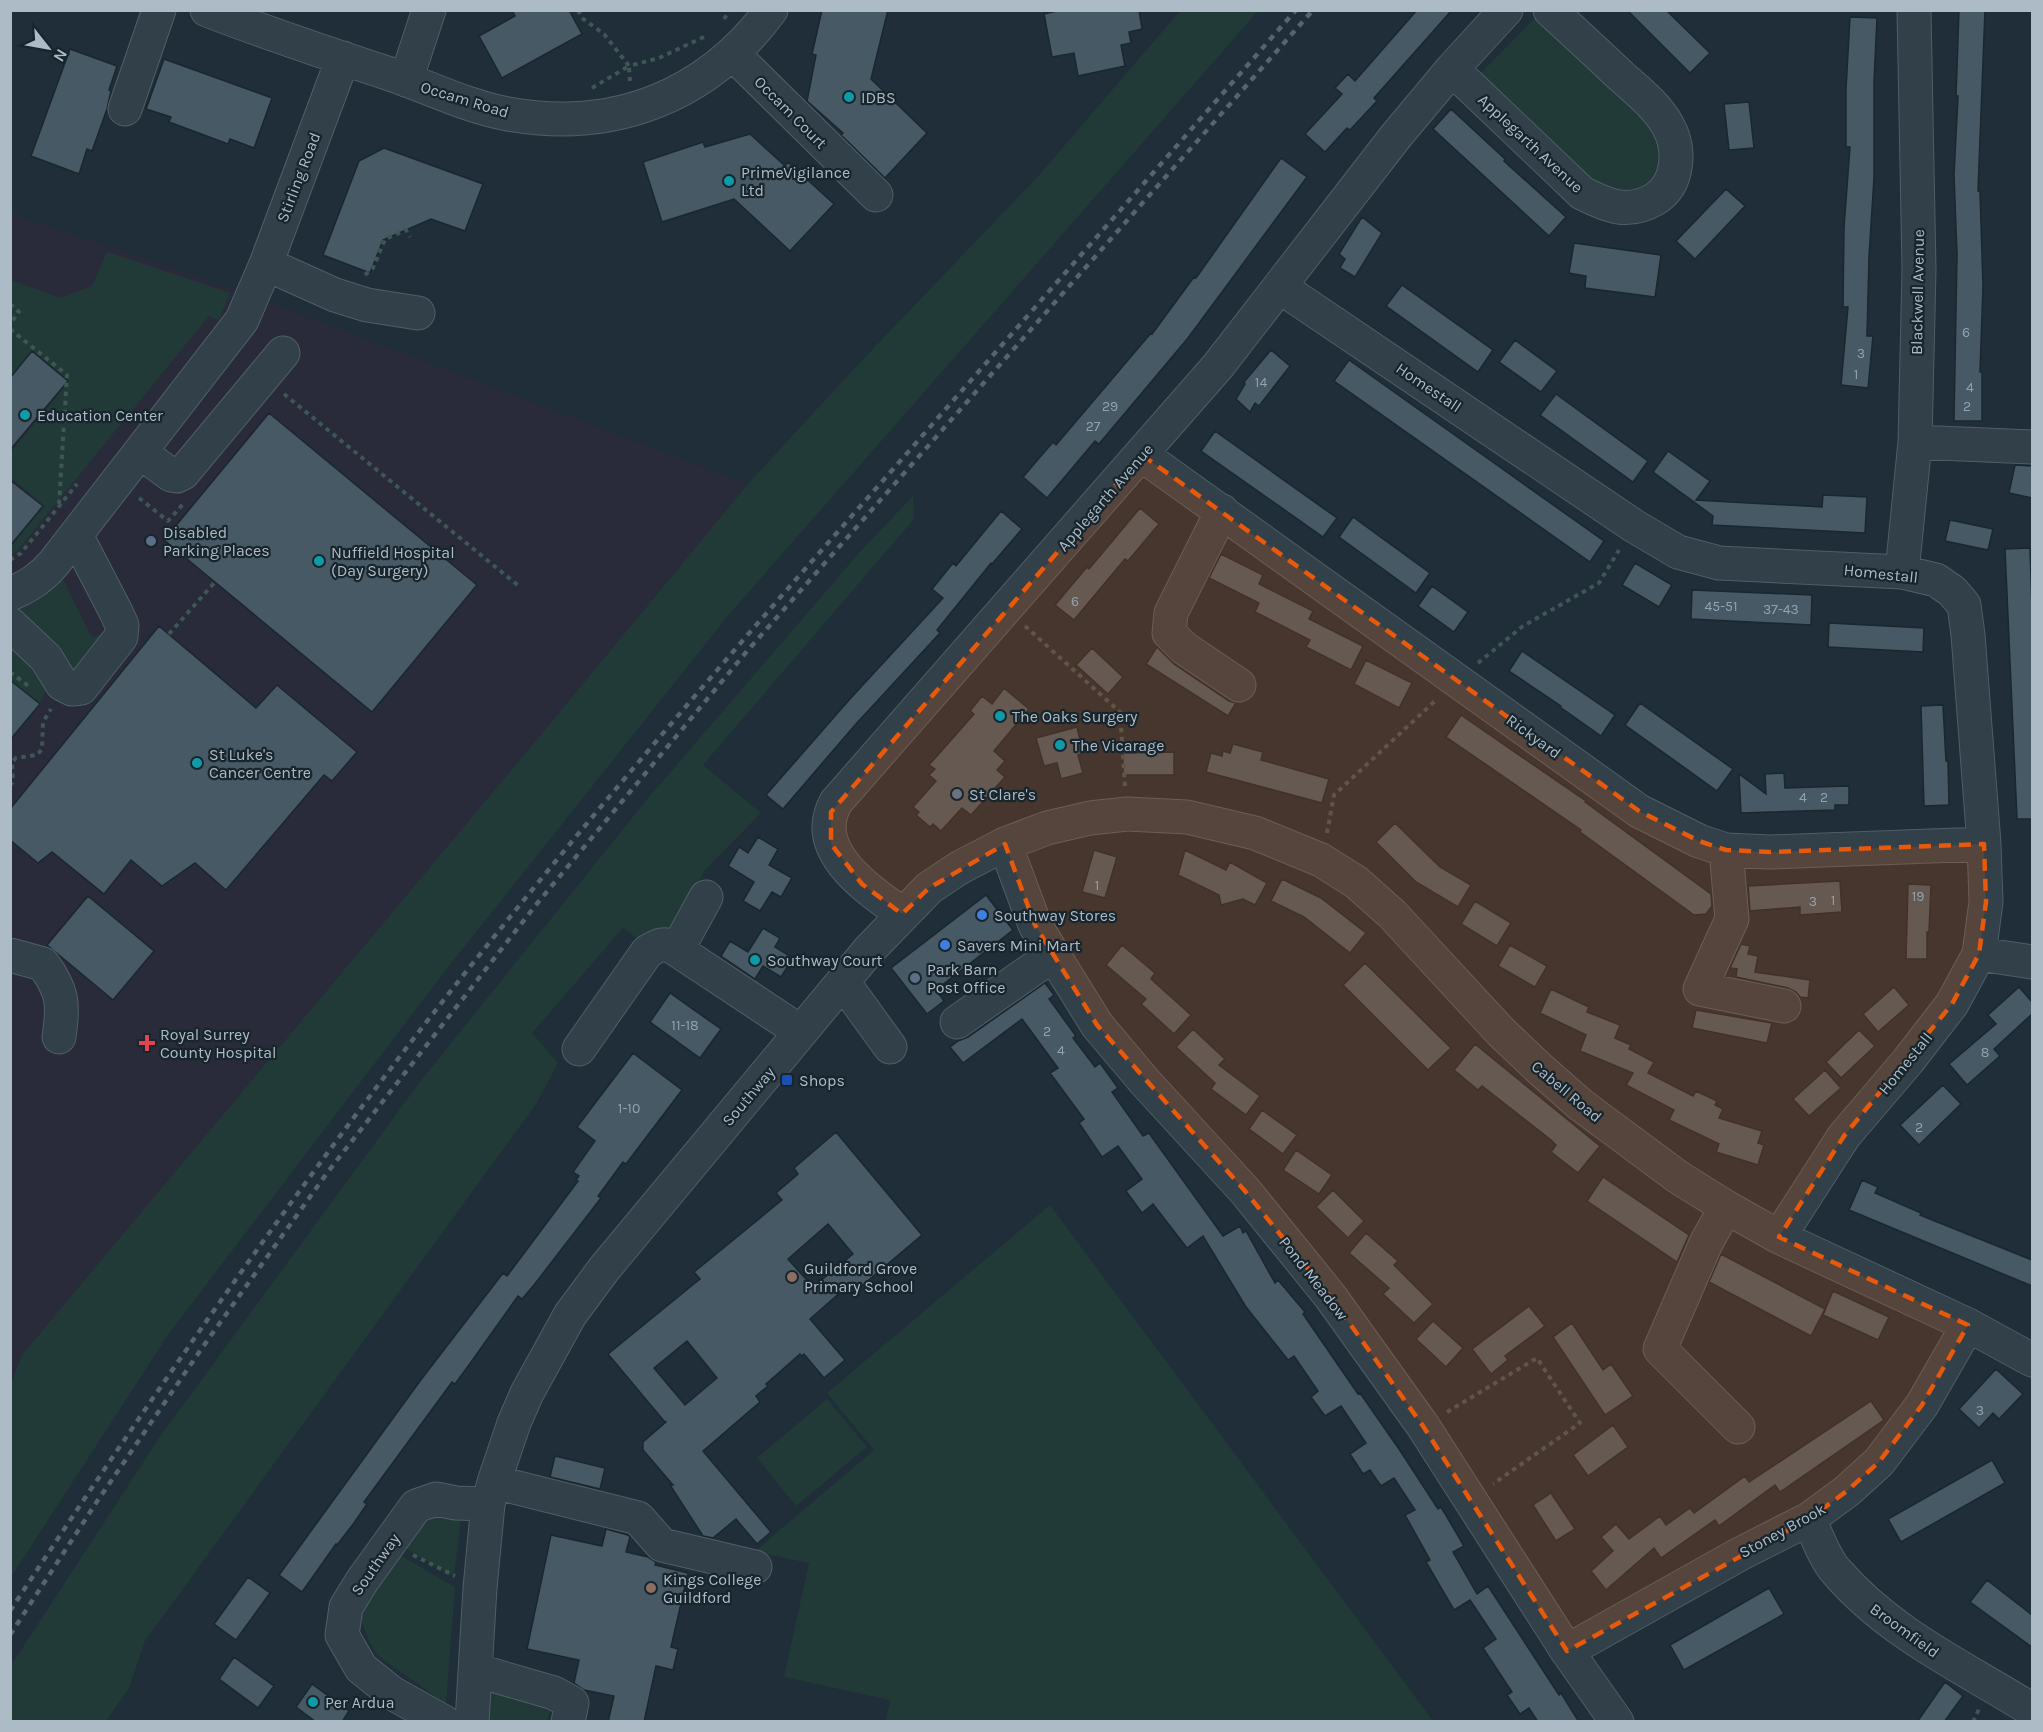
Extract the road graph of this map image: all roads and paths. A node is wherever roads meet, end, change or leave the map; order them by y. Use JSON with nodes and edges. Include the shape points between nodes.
{"nodes":[{"id":1,"x":159,"y":10,"type":"edge"},
{"id":2,"x":207,"y":10,"type":"edge"},
{"id":3,"x":429,"y":10,"type":"edge"},
{"id":4,"x":578,"y":10,"type":"edge"},
{"id":5,"x":730,"y":10,"type":"edge"},
{"id":6,"x":771,"y":10,"type":"edge"},
{"id":7,"x":1506,"y":10,"type":"edge"},
{"id":8,"x":1550,"y":10,"type":"edge"},
{"id":9,"x":1914,"y":10,"type":"edge"},
{"id":10,"x":733,"y":54,"type":"junction"},
{"id":11,"x":342,"y":58,"type":"junction"},
{"id":12,"x":629,"y":66,"type":"junction"},
{"id":13,"x":1452,"y":69,"type":"junction"},
{"id":14,"x":406,"y":80,"type":"junction"},
{"id":15,"x":591,"y":88,"type":"dead end"},
{"id":16,"x":125,"y":109,"type":"dead end"},
{"id":17,"x":876,"y":195,"type":"dead end"},
{"id":18,"x":410,"y":237,"type":"dead end"},
{"id":19,"x":266,"y":264,"type":"junction"},
{"id":20,"x":364,"y":276,"type":"dead end"},
{"id":21,"x":1280,"y":287,"type":"junction"},
{"id":22,"x":10,"y":304,"type":"edge"},
{"id":23,"x":418,"y":313,"type":"dead end"},
{"id":24,"x":10,"y":324,"type":"edge"},
{"id":25,"x":10,"y":329,"type":"edge"},
{"id":26,"x":283,"y":353,"type":"dead end"},
{"id":27,"x":282,"y":393,"type":"dead end"},
{"id":28,"x":1915,"y":442,"type":"junction"},
{"id":29,"x":2032,"y":447,"type":"edge"},
{"id":30,"x":140,"y":452,"type":"junction"},
{"id":31,"x":1142,"y":455,"type":"junction"},
{"id":32,"x":80,"y":481,"type":"dead end"},
{"id":33,"x":117,"y":482,"type":"junction"},
{"id":34,"x":191,"y":495,"type":"dead end"},
{"id":35,"x":59,"y":506,"type":"junction"},
{"id":36,"x":1222,"y":511,"type":"junction"},
{"id":37,"x":76,"y":535,"type":"junction"},
{"id":38,"x":10,"y":560,"type":"edge"},
{"id":39,"x":1902,"y":572,"type":"junction"},
{"id":40,"x":215,"y":582,"type":"dead end"},
{"id":41,"x":520,"y":587,"type":"dead end"},
{"id":42,"x":10,"y":594,"type":"edge"},
{"id":43,"x":1006,"y":609,"type":"junction"},
{"id":44,"x":10,"y":624,"type":"edge"},
{"id":45,"x":169,"y":634,"type":"dead end"},
{"id":46,"x":10,"y":672,"type":"edge"},
{"id":47,"x":1239,"y":685,"type":"dead end"},
{"id":48,"x":36,"y":693,"type":"dead end"},
{"id":49,"x":52,"y":706,"type":"dead end"},
{"id":50,"x":10,"y":786,"type":"edge"},
{"id":51,"x":1127,"y":814,"type":"junction"},
{"id":52,"x":1005,"y":844,"type":"junction"},
{"id":53,"x":1984,"y":844,"type":"junction"},
{"id":54,"x":1726,"y":850,"type":"junction"},
{"id":55,"x":706,"y":897,"type":"dead end"},
{"id":56,"x":902,"y":914,"type":"junction"},
{"id":57,"x":677,"y":950,"type":"junction"},
{"id":58,"x":1979,"y":954,"type":"junction"},
{"id":59,"x":10,"y":955,"type":"edge"},
{"id":60,"x":1053,"y":955,"type":"junction"},
{"id":61,"x":2032,"y":962,"type":"edge"},
{"id":62,"x":843,"y":982,"type":"junction"},
{"id":63,"x":1784,"y":1006,"type":"dead end"},
{"id":64,"x":957,"y":1022,"type":"dead end"},
{"id":65,"x":801,"y":1032,"type":"junction"},
{"id":66,"x":59,"y":1037,"type":"dead end"},
{"id":67,"x":890,"y":1047,"type":"dead end"},
{"id":68,"x":579,"y":1049,"type":"dead end"},
{"id":69,"x":1726,"y":1207,"type":"junction"},
{"id":70,"x":1779,"y":1237,"type":"junction"},
{"id":71,"x":1968,"y":1325,"type":"junction"},
{"id":72,"x":2032,"y":1360,"type":"edge"},
{"id":73,"x":1423,"y":1426,"type":"junction"},
{"id":74,"x":1738,"y":1427,"type":"dead end"},
{"id":75,"x":491,"y":1493,"type":"junction"},
{"id":76,"x":1471,"y":1500,"type":"junction"},
{"id":77,"x":1809,"y":1519,"type":"junction"},
{"id":78,"x":389,"y":1543,"type":"junction"},
{"id":79,"x":755,"y":1567,"type":"dead end"},
{"id":80,"x":480,"y":1588,"type":"junction"},
{"id":81,"x":1567,"y":1651,"type":"junction"},
{"id":82,"x":475,"y":1670,"type":"junction"},
{"id":83,"x":2032,"y":1710,"type":"edge"},
{"id":84,"x":444,"y":1722,"type":"edge"},
{"id":85,"x":472,"y":1722,"type":"edge"},
{"id":86,"x":568,"y":1722,"type":"edge"},
{"id":87,"x":1617,"y":1722,"type":"edge"}],
"edges":[{"from":1,"to":16,"type":"street"},
{"from":2,"to":11,"type":"street","name":"Occam Road"},
{"from":3,"to":14,"type":"street"},
{"from":4,"to":12,"type":"path","via":[[582,18],[604,34]]},
{"from":5,"to":12,"type":"path","via":[[708,35],[659,58]]},
{"from":6,"to":10,"type":"street","name":"Occam Road"},
{"from":7,"to":13,"type":"street","name":"Applegarth Avenue"},
{"from":8,"to":13,"type":"street","name":"Applegarth Avenue","via":[[1653,105],[1669,127],[1677,152],[1675,174],[1663,194],[1642,207],[1624,209],[1582,193]]},
{"from":9,"to":28,"type":"street","name":"Blackwell Avenue","via":[[1919,270]]},
{"from":10,"to":14,"type":"street","name":"Occam Road","via":[[674,95],[632,111],[568,120],[506,114]]},
{"from":10,"to":17,"type":"street","name":"Occam Court"},
{"from":11,"to":14,"type":"street","name":"Occam Road"},
{"from":11,"to":19,"type":"street","name":"Stirling Road"},
{"from":12,"to":15,"type":"path"},
{"from":13,"to":21,"type":"street","name":"Applegarth Avenue"},
{"from":18,"to":20,"type":"path","via":[[406,230],[385,239],[373,268]]},
{"from":19,"to":23,"type":"street","via":[[334,295]]},
{"from":19,"to":30,"type":"street","name":"Stirling Road","via":[[242,320]]},
{"from":21,"to":31,"type":"street","name":"Applegarth Avenue"},
{"from":21,"to":39,"type":"street","name":"Homestall","via":[[1678,552],[1719,563]]},
{"from":22,"to":24,"type":"path","via":[[20,312]]},
{"from":25,"to":35,"type":"path","via":[[67,375]]},
{"from":26,"to":30,"type":"street","via":[[183,473],[171,475]]},
{"from":27,"to":41,"type":"path"},
{"from":28,"to":29,"type":"street"},
{"from":28,"to":39,"type":"street","name":"Blackwell Avenue"},
{"from":30,"to":33,"type":"street","name":"Stirling Road"},
{"from":31,"to":36,"type":"street","name":"Rickyard"},
{"from":31,"to":43,"type":"street","name":"Applegarth Avenue"},
{"from":32,"to":35,"type":"path"},
{"from":33,"to":34,"type":"path","via":[[168,521]]},
{"from":33,"to":37,"type":"street","name":"Stirling Road"},
{"from":35,"to":38,"type":"path","via":[[21,553]]},
{"from":36,"to":47,"type":"street","via":[[1171,613],[1169,633],[1184,648]]},
{"from":36,"to":54,"type":"street","name":"Rickyard","via":[[1639,811]]},
{"from":37,"to":42,"type":"street","name":"Stirling Road","via":[[43,575]]},
{"from":37,"to":44,"type":"street","via":[[122,625],[121,637],[81,688],[72,689],[62,684],[46,658]]},
{"from":39,"to":53,"type":"street","name":"Homestall","via":[[1936,580],[1964,604]]},
{"from":40,"to":45,"type":"path"},
{"from":43,"to":51,"type":"path","via":[[1120,712]]},
{"from":43,"to":56,"type":"street","name":"Applegarth Avenue","via":[[842,794],[831,812],[831,844],[835,852],[862,884]]},
{"from":46,"to":48,"type":"path"},
{"from":49,"to":50,"type":"path","via":[[43,722],[42,749],[37,755],[12,762]]},
{"from":51,"to":52,"type":"street","name":"Southway","via":[[1090,818]]},
{"from":51,"to":69,"type":"street","name":"Cabell Road","via":[[1187,817],[1256,833],[1321,860],[1356,882],[1392,914],[1540,1069],[1633,1145]]},
{"from":52,"to":56,"type":"street","name":"Southway","via":[[929,888]]},
{"from":52,"to":60,"type":"street","name":"Pond Meadow","via":[[1035,925]]},
{"from":53,"to":54,"type":"street","name":"Rickyard","via":[[1770,852]]},
{"from":53,"to":58,"type":"street","name":"Homestall","via":[[1986,902]]},
{"from":54,"to":63,"type":"street","via":[[1732,919],[1700,990]]},
{"from":55,"to":57,"type":"street"},
{"from":56,"to":62,"type":"street","name":"Southway"},
{"from":57,"to":65,"type":"street"},
{"from":57,"to":68,"type":"street","via":[[664,944],[647,952]]},
{"from":58,"to":61,"type":"street"},
{"from":58,"to":70,"type":"street","name":"Homestall","via":[[1952,1004],[1844,1136]]},
{"from":59,"to":66,"type":"street","via":[[44,964],[56,982],[63,1009]]},
{"from":60,"to":64,"type":"street"},
{"from":60,"to":73,"type":"street","name":"Pond Meadow","via":[[1097,1025],[1245,1191],[1330,1296]]},
{"from":62,"to":65,"type":"street","name":"Southway"},
{"from":62,"to":67,"type":"street"},
{"from":65,"to":75,"type":"street","name":"Southway","via":[[570,1315],[527,1393]]},
{"from":69,"to":70,"type":"street","name":"Cabell Road"},
{"from":69,"to":74,"type":"street","via":[[1660,1349]]},
{"from":70,"to":71,"type":"street","name":"Cabell Road"},
{"from":71,"to":72,"type":"street","name":"Cabell Road"},
{"from":71,"to":77,"type":"street","name":"Stoney Brook","via":[[1922,1405],[1879,1462]]},
{"from":73,"to":76,"type":"street","name":"Pond Meadow"},
{"from":73,"to":76,"type":"path","via":[[1537,1358],[1580,1424]]},
{"from":75,"to":78,"type":"street","name":"Southway","via":[[456,1503],[436,1499],[416,1506]]},
{"from":75,"to":79,"type":"street","via":[[638,1518],[662,1545]]},
{"from":75,"to":80,"type":"street","name":"Southway"},
{"from":76,"to":81,"type":"street","name":"Pond Meadow"},
{"from":77,"to":81,"type":"street","name":"Stoney Brook"},
{"from":77,"to":83,"type":"street","name":"Broomfield","via":[[1834,1570],[1880,1615],[1936,1654]]},
{"from":78,"to":80,"type":"path"},
{"from":78,"to":84,"type":"street","name":"Southway","via":[[346,1607],[342,1635],[361,1668],[392,1693]]},
{"from":80,"to":82,"type":"street","name":"Southway"},
{"from":81,"to":87,"type":"street","name":"Pond Meadow"},
{"from":82,"to":85,"type":"street","name":"Southway"},
{"from":82,"to":86,"type":"street","via":[[554,1693],[572,1703]]}]}
